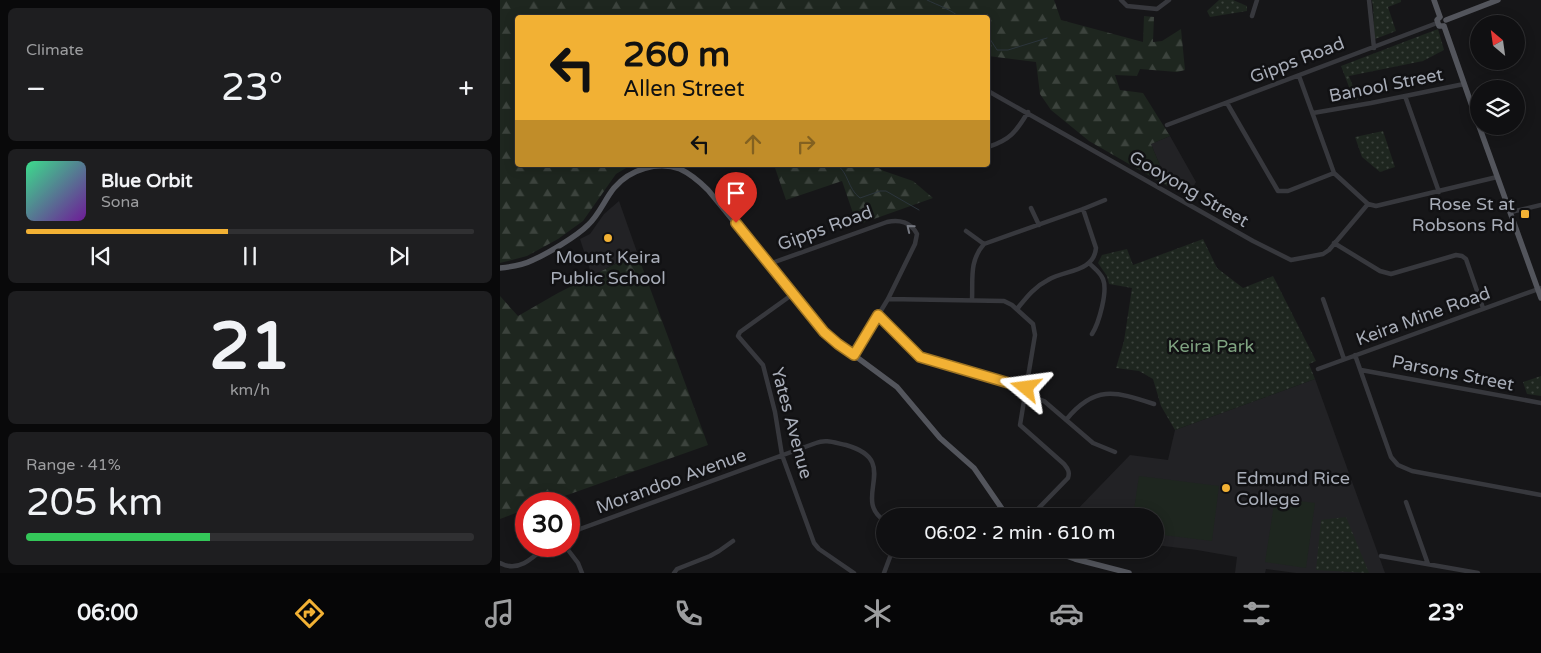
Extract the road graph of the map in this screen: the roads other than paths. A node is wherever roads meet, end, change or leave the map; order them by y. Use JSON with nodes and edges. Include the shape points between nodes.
{"nodes":[{"id":1,"x":1121,"y":0,"type":"edge"},
{"id":2,"x":1170,"y":0,"type":"edge"},
{"id":3,"x":1257,"y":0,"type":"edge"},
{"id":4,"x":1369,"y":0,"type":"edge"},
{"id":5,"x":1434,"y":0,"type":"edge"},
{"id":6,"x":1498,"y":0,"type":"edge"},
{"id":7,"x":1252,"y":16,"type":"dead end"},
{"id":8,"x":1442,"y":22,"type":"junction"},
{"id":9,"x":1374,"y":48,"type":"junction"},
{"id":10,"x":1299,"y":76,"type":"junction"},
{"id":11,"x":1464,"y":84,"type":"junction"},
{"id":12,"x":990,"y":92,"type":"edge"},
{"id":13,"x":1405,"y":96,"type":"junction"},
{"id":14,"x":1470,"y":101,"type":"edge"},
{"id":15,"x":1227,"y":103,"type":"junction"},
{"id":16,"x":1028,"y":112,"type":"junction"},
{"id":17,"x":1313,"y":113,"type":"junction"},
{"id":18,"x":1167,"y":125,"type":"dead end"},
{"id":19,"x":1482,"y":135,"type":"edge"},
{"id":20,"x":990,"y":146,"type":"edge"},
{"id":21,"x":653,"y":167,"type":"edge"},
{"id":22,"x":664,"y":167,"type":"edge"},
{"id":23,"x":1334,"y":173,"type":"junction"},
{"id":24,"x":1498,"y":177,"type":"junction"},
{"id":25,"x":1439,"y":192,"type":"junction"},
{"id":26,"x":1105,"y":200,"type":"dead end"},
{"id":27,"x":1368,"y":204,"type":"junction"},
{"id":28,"x":1541,"y":206,"type":"edge"},
{"id":29,"x":1031,"y":208,"type":"dead end"},
{"id":30,"x":1083,"y":209,"type":"junction"},
{"id":31,"x":1511,"y":212,"type":"junction"},
{"id":32,"x":1039,"y":225,"type":"junction"},
{"id":33,"x":966,"y":231,"type":"dead end"},
{"id":34,"x":1334,"y":243,"type":"junction"},
{"id":35,"x":984,"y":244,"type":"junction"},
{"id":36,"x":1089,"y":263,"type":"junction"},
{"id":37,"x":769,"y":264,"type":"junction"},
{"id":38,"x":500,"y":268,"type":"edge"},
{"id":39,"x":1540,"y":288,"type":"edge"},
{"id":40,"x":793,"y":294,"type":"junction"},
{"id":41,"x":1541,"y":298,"type":"edge"},
{"id":42,"x":888,"y":299,"type":"junction"},
{"id":43,"x":1322,"y":299,"type":"dead end"},
{"id":44,"x":972,"y":300,"type":"junction"},
{"id":45,"x":1483,"y":308,"type":"junction"},
{"id":46,"x":1017,"y":310,"type":"junction"},
{"id":47,"x":878,"y":315,"type":"junction"},
{"id":48,"x":1092,"y":334,"type":"dead end"},
{"id":49,"x":854,"y":355,"type":"junction"},
{"id":50,"x":1355,"y":355,"type":"junction"},
{"id":51,"x":1344,"y":359,"type":"junction"},
{"id":52,"x":1318,"y":369,"type":"dead end"},
{"id":53,"x":1361,"y":370,"type":"junction"},
{"id":54,"x":1026,"y":388,"type":"junction"},
{"id":55,"x":1025,"y":394,"type":"junction"},
{"id":56,"x":1541,"y":403,"type":"edge"},
{"id":57,"x":1154,"y":404,"type":"dead end"},
{"id":58,"x":1066,"y":420,"type":"junction"},
{"id":59,"x":1115,"y":452,"type":"dead end"},
{"id":60,"x":782,"y":455,"type":"junction"},
{"id":61,"x":1541,"y":495,"type":"edge"},
{"id":62,"x":1406,"y":502,"type":"dead end"},
{"id":63,"x":1001,"y":508,"type":"edge"},
{"id":64,"x":1039,"y":508,"type":"edge"},
{"id":65,"x":876,"y":513,"type":"edge"},
{"id":66,"x":580,"y":529,"type":"edge"},
{"id":67,"x":733,"y":541,"type":"dead end"},
{"id":68,"x":1381,"y":556,"type":"dead end"},
{"id":69,"x":533,"y":557,"type":"edge"},
{"id":70,"x":573,"y":557,"type":"edge"},
{"id":71,"x":890,"y":558,"type":"edge"},
{"id":72,"x":1073,"y":558,"type":"edge"},
{"id":73,"x":500,"y":563,"type":"edge"},
{"id":74,"x":1428,"y":564,"type":"junction"},
{"id":75,"x":582,"y":573,"type":"edge"},
{"id":76,"x":674,"y":573,"type":"edge"},
{"id":77,"x":854,"y":573,"type":"edge"},
{"id":78,"x":884,"y":573,"type":"edge"},
{"id":79,"x":1129,"y":573,"type":"edge"},
{"id":80,"x":1478,"y":573,"type":"edge"}],
"edges":[{"from":1,"to":2,"type":"street","via":[[1127,6],[1157,9]]},
{"from":3,"to":7,"type":"street"},
{"from":4,"to":9,"type":"street"},
{"from":5,"to":8,"type":"main road"},
{"from":6,"to":8,"type":"main road","name":"Gipps Road"},
{"from":8,"to":9,"type":"street","name":"Gipps Road"},
{"from":8,"to":11,"type":"main road"},
{"from":9,"to":10,"type":"street","name":"Gipps Road"},
{"from":10,"to":15,"type":"street","name":"Gipps Road"},
{"from":10,"to":17,"type":"street"},
{"from":11,"to":13,"type":"street","name":"Banool Street"},
{"from":11,"to":14,"type":"main road"},
{"from":12,"to":16,"type":"street","name":"Gooyong Street"},
{"from":13,"to":17,"type":"street","name":"Banool Street"},
{"from":13,"to":25,"type":"street"},
{"from":15,"to":18,"type":"street","name":"Gipps Road"},
{"from":15,"to":23,"type":"street","via":[[1278,191],[1288,191]]},
{"from":16,"to":20,"type":"street","via":[[1010,137]]},
{"from":16,"to":34,"type":"street","name":"Gooyong Street","via":[[1291,260],[1323,254]]},
{"from":17,"to":23,"type":"street"},
{"from":19,"to":24,"type":"main road"},
{"from":21,"to":38,"type":"main road","via":[[625,178],[591,222],[577,234],[534,260]]},
{"from":22,"to":37,"type":"main road","via":[[681,170],[701,183]]},
{"from":23,"to":27,"type":"street"},
{"from":24,"to":25,"type":"street"},
{"from":24,"to":31,"type":"main road"},
{"from":25,"to":27,"type":"street","via":[[1376,206]]},
{"from":26,"to":30,"type":"street"},
{"from":27,"to":34,"type":"street","name":"Gooyong Street"},
{"from":28,"to":31,"type":"street"},
{"from":29,"to":32,"type":"street"},
{"from":30,"to":32,"type":"street"},
{"from":30,"to":36,"type":"street","via":[[1096,248]]},
{"from":31,"to":39,"type":"main road"},
{"from":32,"to":35,"type":"street"},
{"from":33,"to":35,"type":"street"},
{"from":34,"to":45,"type":"street","via":[[1380,271],[1391,274],[1462,256]]},
{"from":35,"to":44,"type":"street","via":[[974,260]]},
{"from":36,"to":46,"type":"street","via":[[1048,279],[1032,291]]},
{"from":36,"to":48,"type":"street","via":[[1102,276],[1105,285],[1099,321]]},
{"from":37,"to":40,"type":"main road"},
{"from":42,"to":37,"type":"street","name":"Gipps Road","one_way":true,"via":[[917,234],[914,228],[902,222],[892,221]]},
{"from":39,"to":41,"type":"main road"},
{"from":39,"to":45,"type":"street","name":"Keira Mine Road"},
{"from":40,"to":49,"type":"main road","via":[[824,332]]},
{"from":40,"to":60,"type":"street","name":"Yates Avenue","via":[[738,336],[764,365]]},
{"from":42,"to":44,"type":"street"},
{"from":42,"to":47,"type":"street"},
{"from":43,"to":51,"type":"street"},
{"from":44,"to":46,"type":"street","via":[[1004,301]]},
{"from":45,"to":50,"type":"street","name":"Keira Mine Road"},
{"from":46,"to":54,"type":"street","via":[[1035,329]]},
{"from":47,"to":49,"type":"street"},
{"from":47,"to":54,"type":"street","via":[[920,357]]},
{"from":49,"to":63,"type":"main road","via":[[897,387],[936,433],[970,463]]},
{"from":50,"to":51,"type":"street","name":"Keira Mine Road"},
{"from":50,"to":53,"type":"street"},
{"from":51,"to":52,"type":"street","name":"Keira Mine Road"},
{"from":53,"to":56,"type":"street","name":"Parsons Street"},
{"from":53,"to":61,"type":"street","via":[[1391,457],[1398,465]]},
{"from":54,"to":55,"type":"street"},
{"from":55,"to":58,"type":"street","via":[[1044,402]]},
{"from":55,"to":64,"type":"street","via":[[1020,425],[1064,464],[1069,473],[1068,478]]},
{"from":57,"to":58,"type":"street","via":[[1126,395],[1104,394],[1080,405]]},
{"from":58,"to":59,"type":"street","via":[[1093,443]]},
{"from":60,"to":65,"type":"street","name":"Morandoo Avenue","via":[[825,440],[862,450],[874,466],[872,498]]},
{"from":60,"to":66,"type":"street","name":"Morandoo Avenue"},
{"from":60,"to":77,"type":"street","name":"Yates Avenue","via":[[819,550]]},
{"from":62,"to":74,"type":"street"},
{"from":67,"to":76,"type":"street"},
{"from":68,"to":74,"type":"street"},
{"from":69,"to":73,"type":"street","via":[[520,567],[510,568]]},
{"from":70,"to":75,"type":"street"},
{"from":71,"to":78,"type":"street"},
{"from":72,"to":79,"type":"main road"},
{"from":74,"to":80,"type":"street"}]}
